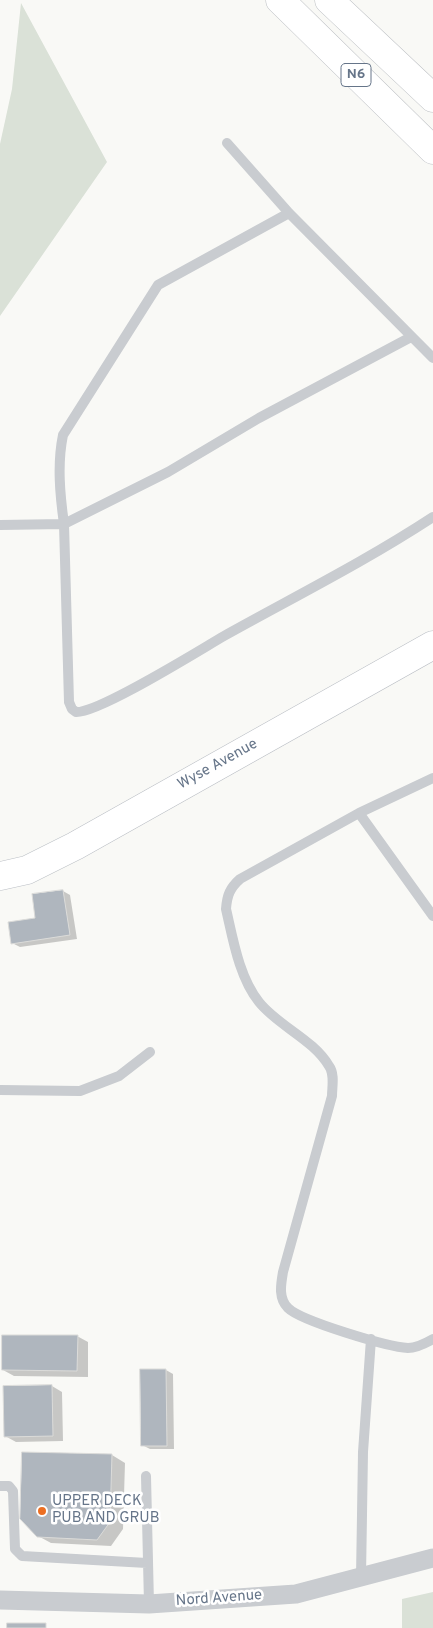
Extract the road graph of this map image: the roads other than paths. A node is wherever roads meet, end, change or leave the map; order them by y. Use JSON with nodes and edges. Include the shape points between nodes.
{"nodes":[{"id":1,"x":280,"y":0,"type":"edge"},
{"id":2,"x":329,"y":0,"type":"edge"},
{"id":3,"x":433,"y":98,"type":"edge"},
{"id":4,"x":227,"y":143,"type":"dead end"},
{"id":5,"x":433,"y":150,"type":"edge"},
{"id":6,"x":289,"y":213,"type":"junction"},
{"id":7,"x":411,"y":337,"type":"junction"},
{"id":8,"x":433,"y":358,"type":"edge"},
{"id":9,"x":433,"y":517,"type":"edge"},
{"id":10,"x":64,"y":524,"type":"junction"},
{"id":11,"x":0,"y":525,"type":"edge"},
{"id":12,"x":433,"y":645,"type":"edge"},
{"id":13,"x":433,"y":778,"type":"edge"},
{"id":14,"x":359,"y":812,"type":"junction"},
{"id":15,"x":0,"y":876,"type":"edge"},
{"id":16,"x":433,"y":916,"type":"edge"},
{"id":17,"x":150,"y":1052,"type":"dead end"},
{"id":18,"x":0,"y":1090,"type":"edge"},
{"id":19,"x":433,"y":1339,"type":"edge"},
{"id":20,"x":371,"y":1340,"type":"junction"},
{"id":21,"x":146,"y":1476,"type":"dead end"},
{"id":22,"x":0,"y":1486,"type":"edge"},
{"id":23,"x":433,"y":1558,"type":"edge"},
{"id":24,"x":147,"y":1562,"type":"junction"},
{"id":25,"x":361,"y":1577,"type":"junction"},
{"id":26,"x":0,"y":1600,"type":"edge"},
{"id":27,"x":149,"y":1604,"type":"junction"}],
"edges":[{"from":1,"to":5,"type":"main road","number":"N6"},
{"from":2,"to":3,"type":"main road","number":"N6"},
{"from":4,"to":6,"type":"lane"},
{"from":6,"to":7,"type":"lane"},
{"from":6,"to":10,"type":"lane","via":[[168,278],[154,290],[63,435],[60,498]]},
{"from":7,"to":8,"type":"lane"},
{"from":7,"to":10,"type":"lane","via":[[259,418],[168,472]]},
{"from":9,"to":10,"type":"lane","via":[[310,591],[131,689],[81,712],[72,709],[70,702]]},
{"from":10,"to":11,"type":"lane"},
{"from":12,"to":15,"type":"main road","name":"Wyse Avenue","via":[[75,846],[27,870]]},
{"from":13,"to":14,"type":"lane"},
{"from":14,"to":16,"type":"lane"},
{"from":14,"to":20,"type":"lane","via":[[240,879],[227,897],[226,909],[248,986],[271,1014],[320,1055],[330,1066],[333,1078],[332,1096],[283,1272],[282,1297],[288,1308],[309,1320]]},
{"from":17,"to":18,"type":"lane","via":[[119,1076],[80,1090]]},
{"from":19,"to":20,"type":"lane","via":[[409,1348]]},
{"from":20,"to":25,"type":"lane","via":[[363,1452]]},
{"from":21,"to":24,"type":"lane"},
{"from":22,"to":24,"type":"lane","via":[[9,1486],[13,1491],[15,1549],[22,1556]]},
{"from":23,"to":25,"type":"street","name":"Nord Avenue"},
{"from":24,"to":27,"type":"lane"},
{"from":25,"to":27,"type":"street","name":"Nord Avenue","via":[[296,1594]]},
{"from":26,"to":27,"type":"street","name":"Nord Avenue"}]}
